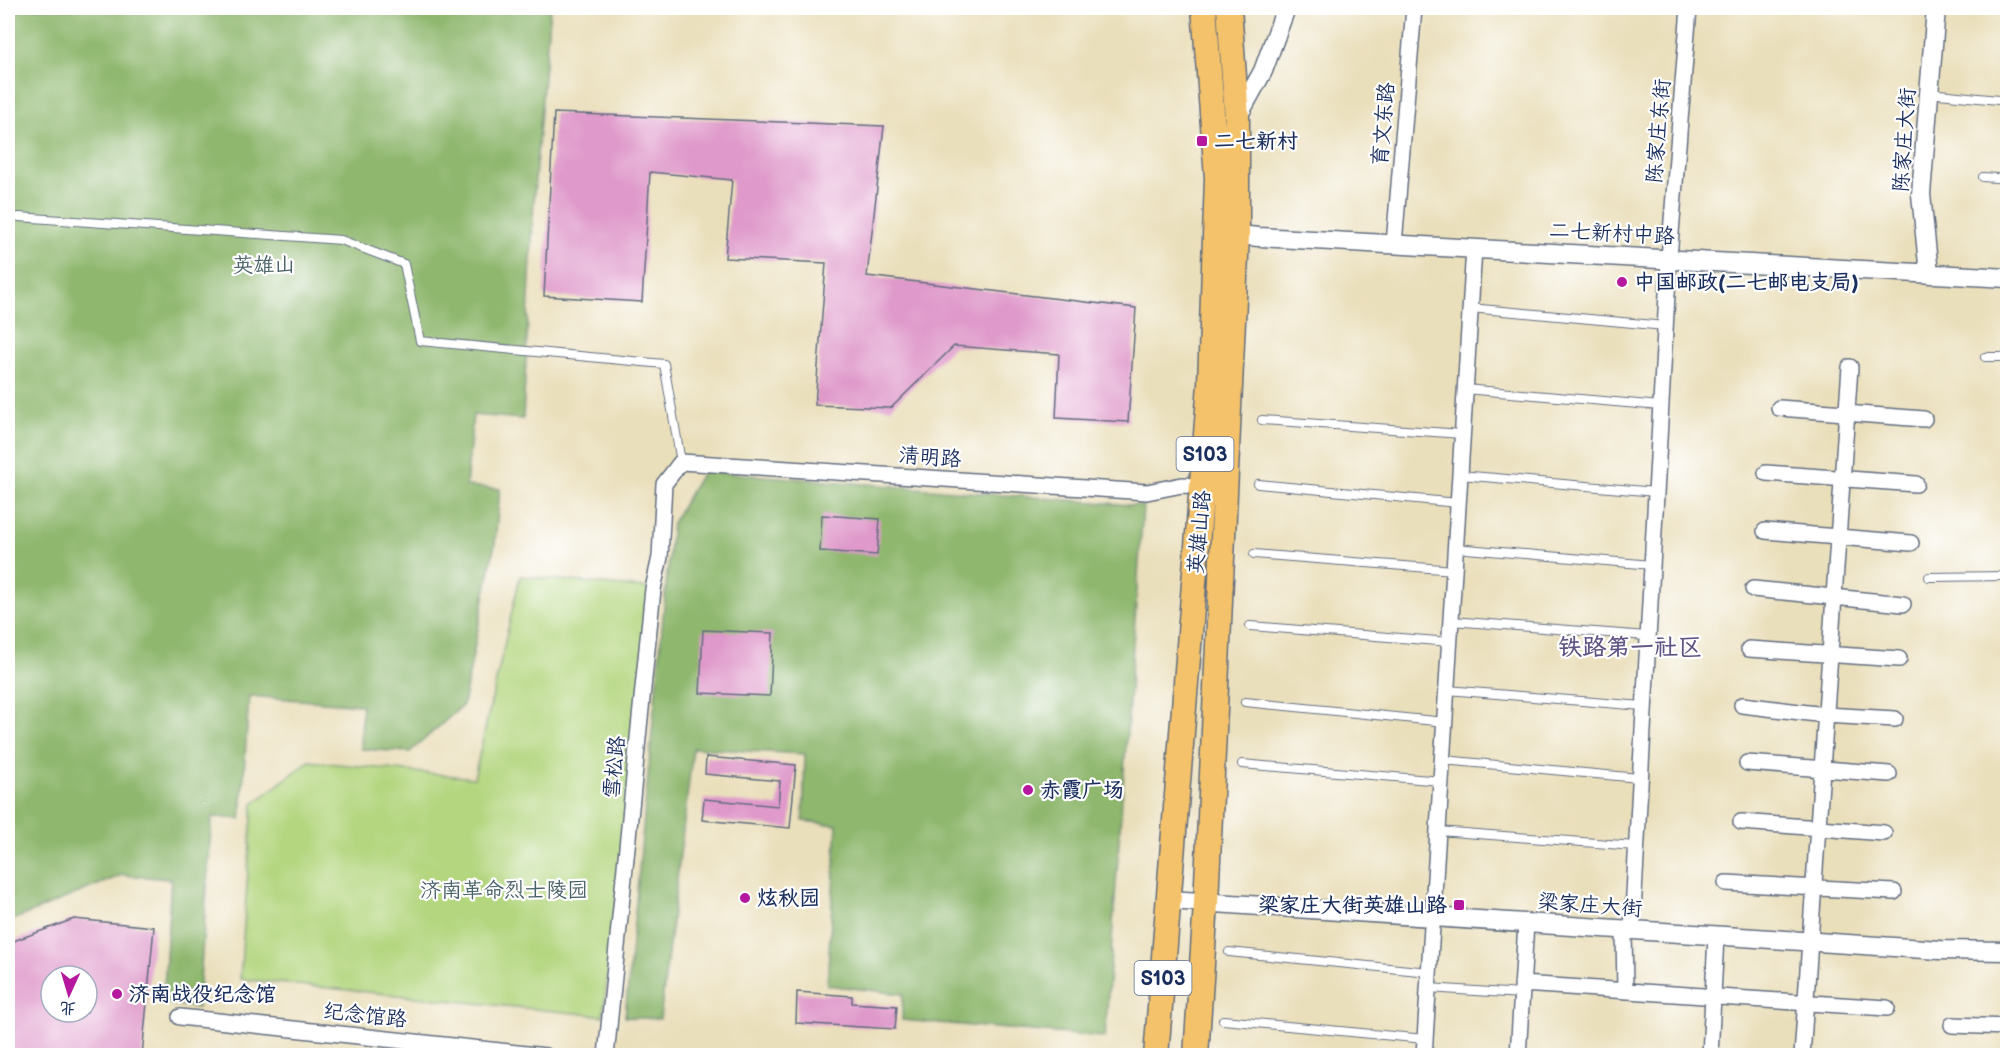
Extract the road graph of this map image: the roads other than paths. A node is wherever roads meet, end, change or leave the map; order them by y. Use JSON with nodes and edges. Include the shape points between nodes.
{"nodes":[{"id":1,"x":1204,"y":8,"type":"edge"},
{"id":2,"x":1229,"y":8,"type":"edge"},
{"id":3,"x":1286,"y":8,"type":"edge"},
{"id":4,"x":1414,"y":8,"type":"edge"},
{"id":5,"x":1689,"y":8,"type":"edge"},
{"id":6,"x":1936,"y":8,"type":"edge"},
{"id":7,"x":1929,"y":93,"type":"junction"},
{"id":8,"x":2007,"y":101,"type":"edge"},
{"id":9,"x":1237,"y":118,"type":"junction"},
{"id":10,"x":1983,"y":177,"type":"dead end"},
{"id":11,"x":2007,"y":179,"type":"edge"},
{"id":12,"x":19,"y":217,"type":"dead end"},
{"id":13,"x":1226,"y":236,"type":"junction"},
{"id":14,"x":1394,"y":244,"type":"junction"},
{"id":15,"x":1474,"y":248,"type":"junction"},
{"id":16,"x":1669,"y":258,"type":"junction"},
{"id":17,"x":1929,"y":274,"type":"junction"},
{"id":18,"x":2007,"y":278,"type":"edge"},
{"id":19,"x":1470,"y":308,"type":"junction"},
{"id":20,"x":1665,"y":326,"type":"junction"},
{"id":21,"x":1984,"y":357,"type":"dead end"},
{"id":22,"x":2007,"y":357,"type":"edge"},
{"id":23,"x":1851,"y":367,"type":"dead end"},
{"id":24,"x":1465,"y":389,"type":"junction"},
{"id":25,"x":1661,"y":406,"type":"junction"},
{"id":26,"x":1779,"y":408,"type":"dead end"},
{"id":27,"x":1847,"y":414,"type":"junction"},
{"id":28,"x":1924,"y":419,"type":"dead end"},
{"id":29,"x":1262,"y":420,"type":"dead end"},
{"id":30,"x":1462,"y":434,"type":"junction"},
{"id":31,"x":681,"y":462,"type":"junction"},
{"id":32,"x":1766,"y":473,"type":"dead end"},
{"id":33,"x":1460,"y":475,"type":"junction"},
{"id":34,"x":1842,"y":478,"type":"junction"},
{"id":35,"x":1258,"y":484,"type":"dead end"},
{"id":36,"x":1916,"y":484,"type":"dead end"},
{"id":37,"x":1202,"y":486,"type":"junction"},
{"id":38,"x":1656,"y":492,"type":"junction"},
{"id":39,"x":1458,"y":503,"type":"junction"},
{"id":40,"x":1765,"y":531,"type":"dead end"},
{"id":41,"x":1838,"y":536,"type":"junction"},
{"id":42,"x":1911,"y":543,"type":"dead end"},
{"id":43,"x":1455,"y":548,"type":"junction"},
{"id":44,"x":1254,"y":554,"type":"dead end"},
{"id":45,"x":1652,"y":565,"type":"junction"},
{"id":46,"x":1454,"y":570,"type":"junction"},
{"id":47,"x":1929,"y":576,"type":"dead end"},
{"id":48,"x":2007,"y":576,"type":"edge"},
{"id":49,"x":1753,"y":589,"type":"dead end"},
{"id":50,"x":1834,"y":597,"type":"junction"},
{"id":51,"x":1903,"y":604,"type":"dead end"},
{"id":52,"x":1451,"y":621,"type":"junction"},
{"id":53,"x":1250,"y":626,"type":"dead end"},
{"id":54,"x":1647,"y":636,"type":"junction"},
{"id":55,"x":1450,"y":642,"type":"junction"},
{"id":56,"x":1749,"y":649,"type":"dead end"},
{"id":57,"x":1830,"y":654,"type":"junction"},
{"id":58,"x":1899,"y":659,"type":"dead end"},
{"id":59,"x":1447,"y":690,"type":"junction"},
{"id":60,"x":1245,"y":702,"type":"dead end"},
{"id":61,"x":1742,"y":705,"type":"dead end"},
{"id":62,"x":1643,"y":706,"type":"junction"},
{"id":63,"x":1826,"y":715,"type":"junction"},
{"id":64,"x":1895,"y":719,"type":"dead end"},
{"id":65,"x":1445,"y":722,"type":"junction"},
{"id":66,"x":1443,"y":760,"type":"junction"},
{"id":67,"x":1747,"y":763,"type":"dead end"},
{"id":68,"x":1242,"y":765,"type":"dead end"},
{"id":69,"x":1822,"y":770,"type":"junction"},
{"id":70,"x":1889,"y":774,"type":"dead end"},
{"id":71,"x":1639,"y":778,"type":"junction"},
{"id":72,"x":1441,"y":781,"type":"junction"},
{"id":73,"x":1741,"y":822,"type":"dead end"},
{"id":74,"x":1818,"y":828,"type":"junction"},
{"id":75,"x":1438,"y":831,"type":"junction"},
{"id":76,"x":1884,"y":833,"type":"dead end"},
{"id":77,"x":1635,"y":846,"type":"junction"},
{"id":78,"x":1726,"y":883,"type":"dead end"},
{"id":79,"x":1813,"y":887,"type":"junction"},
{"id":80,"x":1894,"y":891,"type":"dead end"},
{"id":81,"x":1169,"y":900,"type":"junction"},
{"id":82,"x":1206,"y":903,"type":"junction"},
{"id":83,"x":1433,"y":917,"type":"junction"},
{"id":84,"x":1526,"y":923,"type":"junction"},
{"id":85,"x":1628,"y":930,"type":"junction"},
{"id":86,"x":1716,"y":936,"type":"junction"},
{"id":87,"x":1809,"y":942,"type":"junction"},
{"id":88,"x":2007,"y":951,"type":"edge"},
{"id":89,"x":1229,"y":952,"type":"dead end"},
{"id":90,"x":1429,"y":980,"type":"junction"},
{"id":91,"x":1522,"y":989,"type":"junction"},
{"id":92,"x":1625,"y":992,"type":"junction"},
{"id":93,"x":1713,"y":998,"type":"junction"},
{"id":94,"x":1805,"y":1004,"type":"junction"},
{"id":95,"x":1887,"y":1008,"type":"dead end"},
{"id":96,"x":180,"y":1017,"type":"dead end"},
{"id":97,"x":1223,"y":1020,"type":"dead end"},
{"id":98,"x":1952,"y":1025,"type":"dead end"},
{"id":99,"x":2007,"y":1027,"type":"edge"},
{"id":100,"x":1425,"y":1039,"type":"junction"},
{"id":101,"x":546,"y":1056,"type":"edge"},
{"id":102,"x":606,"y":1056,"type":"edge"},
{"id":103,"x":1156,"y":1056,"type":"edge"},
{"id":104,"x":1196,"y":1056,"type":"edge"},
{"id":105,"x":1424,"y":1056,"type":"edge"},
{"id":106,"x":1518,"y":1056,"type":"edge"},
{"id":107,"x":1710,"y":1056,"type":"edge"},
{"id":108,"x":1802,"y":1056,"type":"edge"}],
"edges":[{"from":1,"to":13,"type":"main road","name":"英雄山路","number":"S103","via":[[1217,178]]},
{"from":2,"to":9,"type":"main road","name":"英雄山路","number":"S103"},
{"from":3,"to":9,"type":"street","via":[[1263,71]]},
{"from":4,"to":14,"type":"street","name":"育文东路"},
{"from":5,"to":16,"type":"street","name":"陈家庄东街"},
{"from":6,"to":7,"type":"street","name":"陈家庄大街"},
{"from":7,"to":8,"type":"lane"},
{"from":7,"to":17,"type":"street","name":"陈家庄大街","via":[[1921,194]]},
{"from":9,"to":13,"type":"main road","name":"英雄山路","number":"S103"},
{"from":10,"to":11,"type":"lane"},
{"from":12,"to":31,"type":"lane","via":[[342,240],[404,264],[420,341],[664,364]]},
{"from":13,"to":14,"type":"street","name":"二七新村中路"},
{"from":13,"to":37,"type":"main road","name":"英雄山路","number":"S103"},
{"from":13,"to":82,"type":"main road","name":"英雄山路","number":"S103"},
{"from":14,"to":15,"type":"street","name":"二七新村中路"},
{"from":15,"to":16,"type":"street","name":"二七新村中路"},
{"from":15,"to":19,"type":"street"},
{"from":16,"to":17,"type":"street","name":"二七新村中路"},
{"from":16,"to":20,"type":"street","name":"陈家庄东街"},
{"from":17,"to":18,"type":"street","name":"二七新村中路"},
{"from":19,"to":20,"type":"lane"},
{"from":19,"to":24,"type":"street"},
{"from":20,"to":25,"type":"street","name":"陈家庄东街"},
{"from":21,"to":22,"type":"lane"},
{"from":23,"to":27,"type":"street"},
{"from":24,"to":25,"type":"lane"},
{"from":24,"to":30,"type":"street"},
{"from":25,"to":38,"type":"street","name":"陈家庄东街"},
{"from":26,"to":27,"type":"street"},
{"from":27,"to":28,"type":"street"},
{"from":27,"to":34,"type":"street"},
{"from":29,"to":30,"type":"lane"},
{"from":30,"to":33,"type":"street"},
{"from":31,"to":37,"type":"street","name":"清明路","via":[[1147,492],[1182,485]]},
{"from":31,"to":102,"type":"street","name":"雪松路","via":[[664,484],[660,558],[653,589]]},
{"from":32,"to":34,"type":"street"},
{"from":33,"to":38,"type":"lane"},
{"from":33,"to":39,"type":"street"},
{"from":34,"to":36,"type":"street"},
{"from":34,"to":41,"type":"street"},
{"from":35,"to":39,"type":"lane"},
{"from":37,"to":81,"type":"main road","name":"英雄山路","number":"S103"},
{"from":38,"to":45,"type":"street","name":"陈家庄东街"},
{"from":39,"to":43,"type":"street"},
{"from":40,"to":41,"type":"street"},
{"from":41,"to":42,"type":"street"},
{"from":41,"to":50,"type":"street"},
{"from":43,"to":45,"type":"lane"},
{"from":43,"to":46,"type":"street"},
{"from":44,"to":46,"type":"lane"},
{"from":45,"to":54,"type":"street","name":"陈家庄东街"},
{"from":46,"to":52,"type":"street"},
{"from":47,"to":48,"type":"lane"},
{"from":49,"to":50,"type":"street"},
{"from":50,"to":51,"type":"street"},
{"from":50,"to":57,"type":"street"},
{"from":52,"to":54,"type":"lane"},
{"from":52,"to":55,"type":"street"},
{"from":53,"to":55,"type":"lane"},
{"from":54,"to":62,"type":"street","name":"陈家庄东街"},
{"from":55,"to":59,"type":"street"},
{"from":56,"to":57,"type":"street"},
{"from":57,"to":58,"type":"street"},
{"from":57,"to":63,"type":"street"},
{"from":59,"to":62,"type":"lane"},
{"from":59,"to":65,"type":"street"},
{"from":60,"to":65,"type":"lane"},
{"from":61,"to":63,"type":"street"},
{"from":62,"to":71,"type":"street","name":"陈家庄东街"},
{"from":63,"to":64,"type":"street"},
{"from":63,"to":69,"type":"street"},
{"from":65,"to":66,"type":"street"},
{"from":66,"to":71,"type":"lane"},
{"from":66,"to":72,"type":"street"},
{"from":67,"to":69,"type":"street"},
{"from":68,"to":72,"type":"lane"},
{"from":69,"to":70,"type":"street"},
{"from":69,"to":74,"type":"street"},
{"from":71,"to":77,"type":"street","name":"陈家庄东街"},
{"from":72,"to":75,"type":"street"},
{"from":73,"to":74,"type":"street"},
{"from":74,"to":76,"type":"street"},
{"from":74,"to":79,"type":"street"},
{"from":75,"to":77,"type":"lane"},
{"from":75,"to":83,"type":"street"},
{"from":77,"to":85,"type":"street","name":"陈家庄东街"},
{"from":78,"to":79,"type":"street"},
{"from":79,"to":80,"type":"street"},
{"from":79,"to":87,"type":"street"},
{"from":81,"to":82,"type":"street","name":"梁家庄大街"},
{"from":81,"to":103,"type":"main road","name":"英雄山路","number":"S103"},
{"from":82,"to":83,"type":"street","name":"梁家庄大街"},
{"from":82,"to":104,"type":"main road","name":"英雄山路","number":"S103"},
{"from":83,"to":84,"type":"street","name":"梁家庄大街"},
{"from":83,"to":90,"type":"street"},
{"from":84,"to":85,"type":"street","name":"梁家庄大街"},
{"from":84,"to":91,"type":"street"},
{"from":85,"to":86,"type":"street","name":"梁家庄大街"},
{"from":85,"to":92,"type":"street","name":"陈家庄东街"},
{"from":86,"to":87,"type":"street","name":"梁家庄大街"},
{"from":86,"to":93,"type":"street"},
{"from":87,"to":88,"type":"street","name":"梁家庄大街"},
{"from":87,"to":94,"type":"street"},
{"from":89,"to":90,"type":"lane"},
{"from":90,"to":91,"type":"lane"},
{"from":90,"to":100,"type":"street"},
{"from":91,"to":92,"type":"street"},
{"from":91,"to":106,"type":"street"},
{"from":92,"to":93,"type":"street"},
{"from":93,"to":94,"type":"street"},
{"from":93,"to":107,"type":"street"},
{"from":94,"to":95,"type":"street"},
{"from":94,"to":108,"type":"street"},
{"from":96,"to":101,"type":"street","name":"纪念馆路"},
{"from":97,"to":100,"type":"lane"},
{"from":98,"to":99,"type":"street"},
{"from":100,"to":105,"type":"street"}]}
